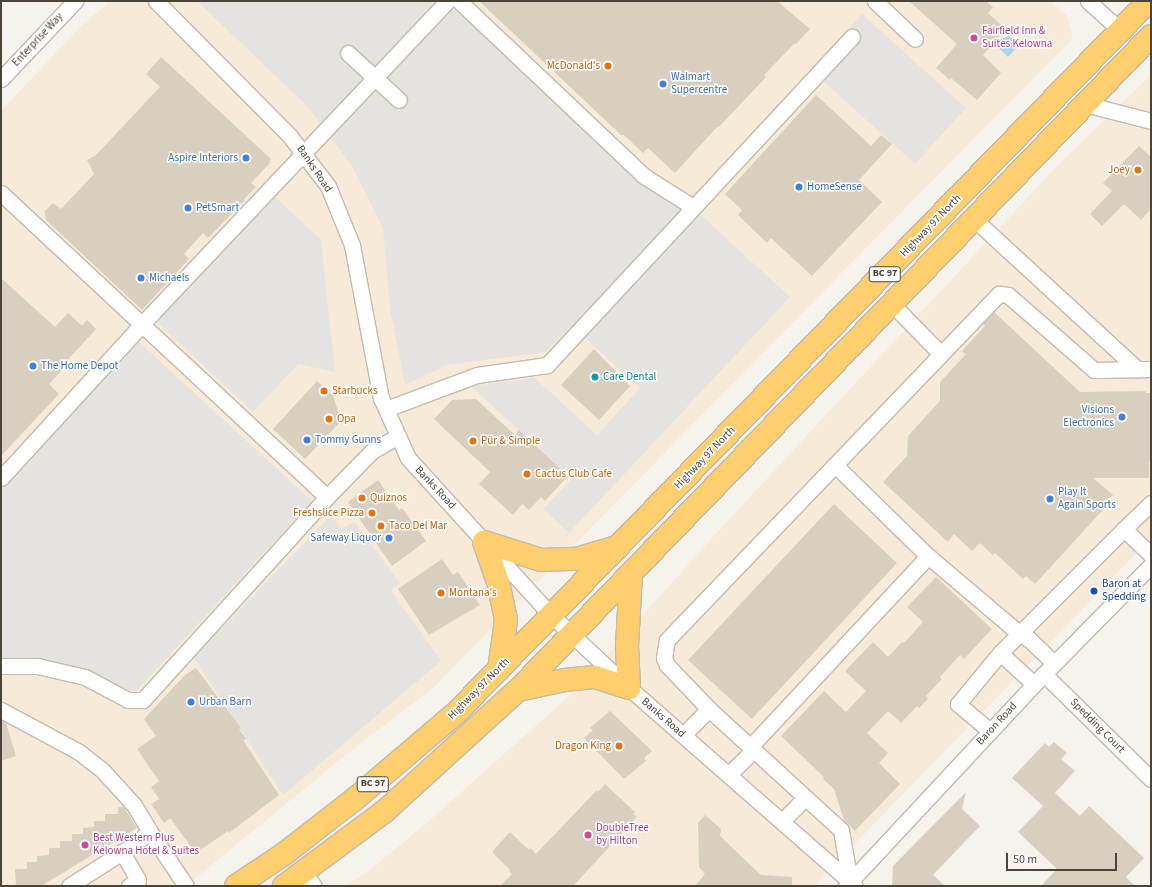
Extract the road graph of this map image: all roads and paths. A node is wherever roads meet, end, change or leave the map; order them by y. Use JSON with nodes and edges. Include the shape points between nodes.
{"nodes":[{"id":1,"x":75,"y":1,"type":"edge"},
{"id":2,"x":156,"y":1,"type":"edge"},
{"id":3,"x":447,"y":1,"type":"edge"},
{"id":4,"x":459,"y":1,"type":"edge"},
{"id":5,"x":875,"y":1,"type":"edge"},
{"id":6,"x":1088,"y":1,"type":"edge"},
{"id":7,"x":1149,"y":1,"type":"edge"},
{"id":8,"x":1121,"y":31,"type":"junction"},
{"id":9,"x":1151,"y":36,"type":"edge"},
{"id":10,"x":852,"y":37,"type":"dead end"},
{"id":11,"x":915,"y":40,"type":"dead end"},
{"id":12,"x":348,"y":53,"type":"dead end"},
{"id":13,"x":1115,"y":73,"type":"junction"},
{"id":14,"x":375,"y":78,"type":"junction"},
{"id":15,"x":1,"y":79,"type":"edge"},
{"id":16,"x":399,"y":100,"type":"dead end"},
{"id":17,"x":1085,"y":104,"type":"junction"},
{"id":18,"x":1151,"y":121,"type":"edge"},
{"id":19,"x":304,"y":152,"type":"junction"},
{"id":20,"x":1,"y":193,"type":"edge"},
{"id":21,"x":693,"y":207,"type":"junction"},
{"id":22,"x":974,"y":219,"type":"junction"},
{"id":23,"x":892,"y":304,"type":"junction"},
{"id":24,"x":142,"y":324,"type":"junction"},
{"id":25,"x":941,"y":354,"type":"junction"},
{"id":26,"x":1144,"y":369,"type":"edge"},
{"id":27,"x":386,"y":409,"type":"junction"},
{"id":28,"x":398,"y":436,"type":"junction"},
{"id":29,"x":834,"y":465,"type":"junction"},
{"id":30,"x":1,"y":478,"type":"edge"},
{"id":31,"x":327,"y":497,"type":"junction"},
{"id":32,"x":1151,"y":503,"type":"edge"},
{"id":33,"x":1124,"y":529,"type":"junction"},
{"id":34,"x":484,"y":542,"type":"junction"},
{"id":35,"x":620,"y":546,"type":"junction"},
{"id":36,"x":1151,"y":555,"type":"edge"},
{"id":37,"x":928,"y":556,"type":"junction"},
{"id":38,"x":1151,"y":565,"type":"edge"},
{"id":39,"x":631,"y":574,"type":"junction"},
{"id":40,"x":551,"y":615,"type":"junction"},
{"id":41,"x":1020,"y":634,"type":"junction"},
{"id":42,"x":572,"y":635,"type":"junction"},
{"id":43,"x":1000,"y":653,"type":"junction"},
{"id":44,"x":1054,"y":663,"type":"junction"},
{"id":45,"x":1,"y":666,"type":"edge"},
{"id":46,"x":499,"y":670,"type":"junction"},
{"id":47,"x":1039,"y":679,"type":"junction"},
{"id":48,"x":629,"y":688,"type":"junction"},
{"id":49,"x":518,"y":690,"type":"junction"},
{"id":50,"x":709,"y":709,"type":"junction"},
{"id":51,"x":1,"y":710,"type":"edge"},
{"id":52,"x":990,"y":731,"type":"junction"},
{"id":53,"x":683,"y":735,"type":"junction"},
{"id":54,"x":752,"y":749,"type":"junction"},
{"id":55,"x":729,"y":774,"type":"junction"},
{"id":56,"x":1151,"y":779,"type":"edge"},
{"id":57,"x":805,"y":798,"type":"junction"},
{"id":58,"x":782,"y":822,"type":"junction"},
{"id":59,"x":150,"y":832,"type":"junction"},
{"id":60,"x":122,"y":852,"type":"junction"},
{"id":61,"x":309,"y":879,"type":"edge"},
{"id":62,"x":850,"y":885,"type":"edge"},
{"id":63,"x":69,"y":886,"type":"edge"},
{"id":64,"x":129,"y":886,"type":"edge"},
{"id":65,"x":186,"y":886,"type":"edge"},
{"id":66,"x":236,"y":886,"type":"edge"},
{"id":67,"x":284,"y":886,"type":"edge"}],
"edges":[{"from":1,"to":15,"type":"street","name":"Enterprise Way"},
{"from":2,"to":19,"type":"street","name":"Banks Road"},
{"from":3,"to":14,"type":"street"},
{"from":4,"to":21,"type":"street","via":[[644,176]]},
{"from":5,"to":11,"type":"street"},
{"from":6,"to":8,"type":"street"},
{"from":7,"to":8,"type":"highway","name":"Highway 97 North","number":"BC 97"},
{"from":8,"to":13,"type":"highway"},
{"from":8,"to":35,"type":"highway","name":"Highway 97 North","number":"BC 97"},
{"from":9,"to":13,"type":"highway","number":"BC 97"},
{"from":10,"to":21,"type":"street"},
{"from":12,"to":14,"type":"street"},
{"from":13,"to":17,"type":"highway","number":"BC 97"},
{"from":14,"to":16,"type":"street"},
{"from":14,"to":19,"type":"street"},
{"from":17,"to":18,"type":"street"},
{"from":17,"to":22,"type":"highway","number":"BC 97"},
{"from":19,"to":24,"type":"street"},
{"from":19,"to":27,"type":"street","name":"Banks Road","via":[[328,186],[352,245],[381,398]]},
{"from":20,"to":24,"type":"street"},
{"from":21,"to":27,"type":"street","via":[[547,365],[477,375]]},
{"from":22,"to":23,"type":"highway","number":"BC 97"},
{"from":22,"to":26,"type":"street"},
{"from":23,"to":25,"type":"street"},
{"from":23,"to":39,"type":"highway","number":"BC 97"},
{"from":24,"to":30,"type":"street"},
{"from":24,"to":31,"type":"street"},
{"from":25,"to":26,"type":"street","via":[[999,294],[1008,295],[1094,370]]},
{"from":25,"to":29,"type":"street"},
{"from":27,"to":28,"type":"street","name":"Banks Road"},
{"from":28,"to":31,"type":"street","via":[[372,451]]},
{"from":28,"to":34,"type":"street","name":"Banks Road","via":[[408,458]]},
{"from":29,"to":37,"type":"street"},
{"from":29,"to":50,"type":"street","via":[[667,640],[664,658],[667,665]]},
{"from":31,"to":45,"type":"street","via":[[143,700],[128,700],[85,676],[37,666]]},
{"from":32,"to":33,"type":"street"},
{"from":33,"to":36,"type":"street"},
{"from":33,"to":41,"type":"street"},
{"from":34,"to":35,"type":"highway","via":[[541,560],[576,559]]},
{"from":34,"to":40,"type":"street","name":"Banks Road"},
{"from":34,"to":46,"type":"highway","via":[[498,582],[506,620]]},
{"from":35,"to":40,"type":"highway","name":"Highway 97 North","number":"BC 97"},
{"from":37,"to":41,"type":"street"},
{"from":37,"to":54,"type":"street"},
{"from":38,"to":44,"type":"street","name":"Baron Road"},
{"from":39,"to":42,"type":"highway","number":"BC 97"},
{"from":39,"to":48,"type":"highway","via":[[627,646]]},
{"from":40,"to":42,"type":"street","name":"Banks Road"},
{"from":40,"to":46,"type":"highway","name":"Highway 97 North","number":"BC 97"},
{"from":41,"to":43,"type":"street"},
{"from":41,"to":44,"type":"street","via":[[1029,639]]},
{"from":42,"to":48,"type":"street","name":"Banks Road"},
{"from":42,"to":49,"type":"highway","number":"BC 97"},
{"from":43,"to":47,"type":"street","name":"Spedding Court"},
{"from":43,"to":52,"type":"street","via":[[958,704]]},
{"from":44,"to":47,"type":"street","name":"Baron Road"},
{"from":46,"to":66,"type":"highway","name":"Highway 97 North","number":"BC 97","via":[[458,712],[356,798],[284,854]]},
{"from":47,"to":52,"type":"street","name":"Baron Road"},
{"from":47,"to":56,"type":"street","name":"Spedding Court"},
{"from":48,"to":49,"type":"highway","via":[[595,677],[565,680]]},
{"from":48,"to":53,"type":"street","name":"Banks Road"},
{"from":49,"to":61,"type":"highway","number":"BC 97"},
{"from":50,"to":53,"type":"street"},
{"from":50,"to":54,"type":"street"},
{"from":51,"to":59,"type":"street","via":[[78,752],[103,771],[134,805]]},
{"from":52,"to":62,"type":"street","name":"Baron Road"},
{"from":53,"to":55,"type":"street","name":"Banks Road"},
{"from":54,"to":55,"type":"street"},
{"from":54,"to":57,"type":"street"},
{"from":55,"to":58,"type":"street","name":"Banks Road"},
{"from":57,"to":58,"type":"street"},
{"from":57,"to":62,"type":"street","via":[[841,830]]},
{"from":58,"to":62,"type":"street","name":"Banks Road"},
{"from":59,"to":60,"type":"street"},
{"from":59,"to":65,"type":"street"},
{"from":60,"to":63,"type":"street"},
{"from":60,"to":64,"type":"street","via":[[138,880]]},
{"from":61,"to":67,"type":"highway","number":"BC 97"}]}
